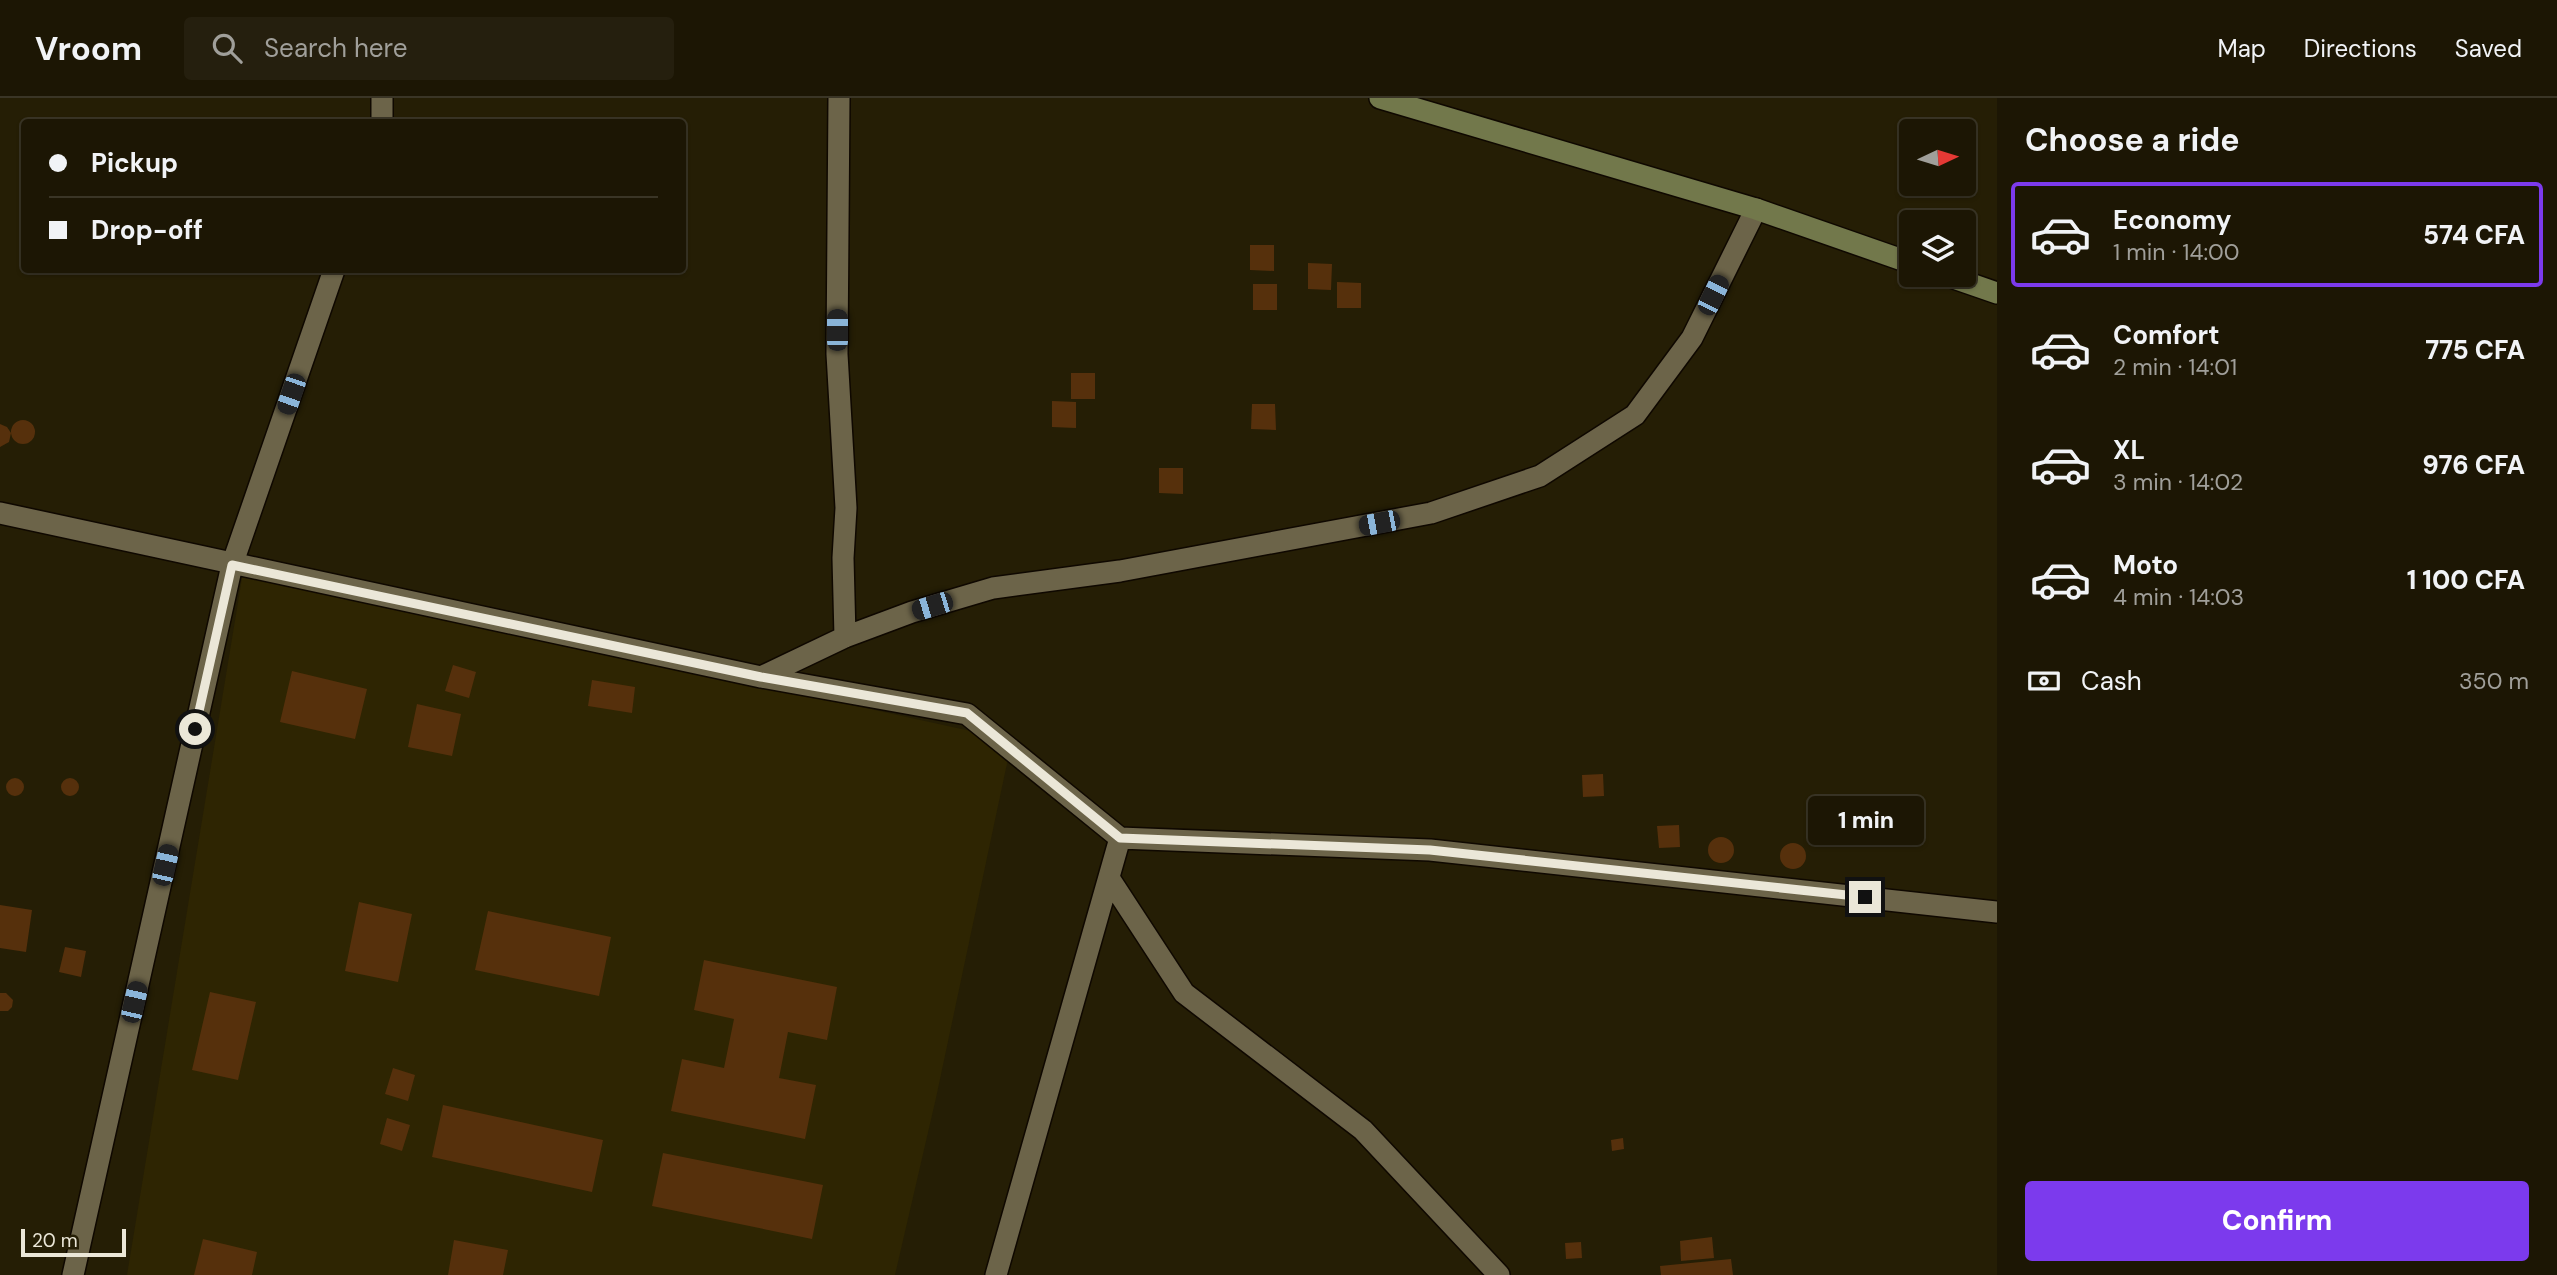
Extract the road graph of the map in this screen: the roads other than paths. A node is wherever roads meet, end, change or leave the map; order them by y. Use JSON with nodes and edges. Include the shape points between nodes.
{"nodes":[{"id":1,"x":382,"y":98,"type":"edge"},
{"id":2,"x":839,"y":98,"type":"edge"},
{"id":3,"x":1380,"y":98,"type":"edge"},
{"id":4,"x":382,"y":119,"type":"edge"},
{"id":5,"x":1756,"y":209,"type":"junction"},
{"id":6,"x":1899,"y":259,"type":"edge"},
{"id":7,"x":333,"y":273,"type":"edge"},
{"id":8,"x":1976,"y":286,"type":"edge"},
{"id":9,"x":1997,"y":293,"type":"edge"},
{"id":10,"x":0,"y":513,"type":"edge"},
{"id":11,"x":232,"y":565,"type":"junction"},
{"id":12,"x":845,"y":637,"type":"junction"},
{"id":13,"x":761,"y":677,"type":"junction"},
{"id":14,"x":1120,"y":838,"type":"junction"},
{"id":15,"x":1109,"y":878,"type":"junction"},
{"id":16,"x":1997,"y":912,"type":"edge"},
{"id":17,"x":73,"y":1275,"type":"edge"},
{"id":18,"x":996,"y":1275,"type":"edge"},
{"id":19,"x":1499,"y":1275,"type":"edge"}],
"edges":[{"from":1,"to":4,"type":"street"},
{"from":2,"to":12,"type":"street","via":[[837,341],[846,508]]},
{"from":3,"to":5,"type":"main road"},
{"from":5,"to":6,"type":"main road"},
{"from":5,"to":12,"type":"street","via":[[1692,338],[1635,415],[1540,476],[1431,513],[1120,571],[993,588]]},
{"from":7,"to":11,"type":"street"},
{"from":8,"to":9,"type":"main road"},
{"from":10,"to":11,"type":"street"},
{"from":11,"to":13,"type":"street"},
{"from":11,"to":17,"type":"street"},
{"from":12,"to":13,"type":"street"},
{"from":13,"to":14,"type":"street","via":[[967,713]]},
{"from":14,"to":15,"type":"street"},
{"from":14,"to":16,"type":"street","via":[[1430,850]]},
{"from":15,"to":18,"type":"street"},
{"from":15,"to":19,"type":"street","via":[[1184,993],[1363,1130]]}]}
